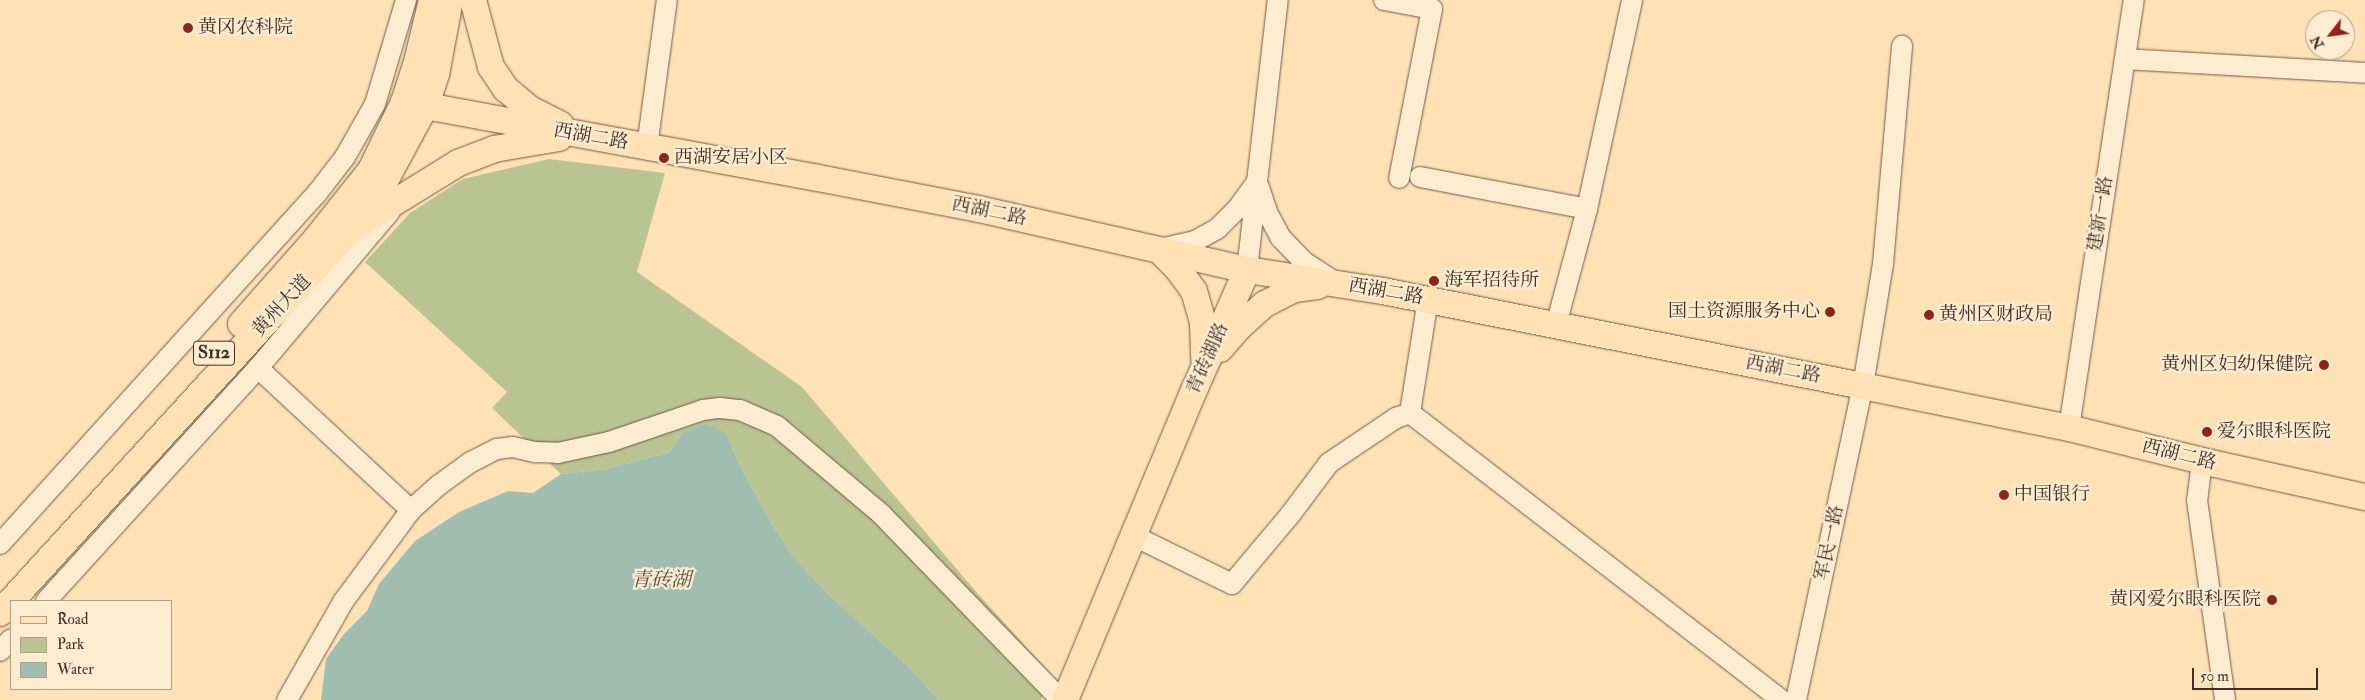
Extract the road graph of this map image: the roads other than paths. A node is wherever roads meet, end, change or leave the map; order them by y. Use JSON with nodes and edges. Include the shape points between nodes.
{"nodes":[{"id":1,"x":406,"y":0,"type":"edge"},
{"id":2,"x":432,"y":0,"type":"edge"},
{"id":3,"x":450,"y":0,"type":"edge"},
{"id":4,"x":473,"y":0,"type":"edge"},
{"id":5,"x":480,"y":0,"type":"edge"},
{"id":6,"x":667,"y":0,"type":"edge"},
{"id":7,"x":1278,"y":0,"type":"edge"},
{"id":8,"x":1384,"y":0,"type":"edge"},
{"id":9,"x":1632,"y":0,"type":"edge"},
{"id":10,"x":2134,"y":0,"type":"edge"},
{"id":11,"x":480,"y":28,"type":"junction"},
{"id":12,"x":1902,"y":46,"type":"dead end"},
{"id":13,"x":2125,"y":59,"type":"junction"},
{"id":14,"x":2365,"y":73,"type":"edge"},
{"id":15,"x":415,"y":104,"type":"junction"},
{"id":16,"x":581,"y":134,"type":"junction"},
{"id":17,"x":647,"y":147,"type":"junction"},
{"id":18,"x":1420,"y":177,"type":"dead end"},
{"id":19,"x":1399,"y":178,"type":"dead end"},
{"id":20,"x":1257,"y":181,"type":"junction"},
{"id":21,"x":401,"y":198,"type":"junction"},
{"id":22,"x":1587,"y":209,"type":"junction"},
{"id":23,"x":350,"y":230,"type":"junction"},
{"id":24,"x":1159,"y":250,"type":"junction"},
{"id":25,"x":1247,"y":270,"type":"junction"},
{"id":26,"x":1336,"y":283,"type":"junction"},
{"id":27,"x":1428,"y":300,"type":"junction"},
{"id":28,"x":1556,"y":325,"type":"junction"},
{"id":29,"x":1204,"y":366,"type":"junction"},
{"id":30,"x":258,"y":368,"type":"junction"},
{"id":31,"x":1863,"y":386,"type":"junction"},
{"id":32,"x":1410,"y":413,"type":"junction"},
{"id":33,"x":2068,"y":428,"type":"junction"},
{"id":34,"x":2202,"y":461,"type":"junction"},
{"id":35,"x":2365,"y":496,"type":"edge"},
{"id":36,"x":411,"y":510,"type":"junction"},
{"id":37,"x":1134,"y":536,"type":"junction"},
{"id":38,"x":0,"y":544,"type":"edge"},
{"id":39,"x":0,"y":586,"type":"edge"},
{"id":40,"x":12,"y":600,"type":"edge"},
{"id":41,"x":47,"y":600,"type":"edge"},
{"id":42,"x":10,"y":602,"type":"edge"},
{"id":43,"x":0,"y":613,"type":"edge"},
{"id":44,"x":10,"y":640,"type":"edge"},
{"id":45,"x":0,"y":651,"type":"edge"},
{"id":46,"x":287,"y":700,"type":"edge"},
{"id":47,"x":1063,"y":700,"type":"edge"},
{"id":48,"x":1782,"y":700,"type":"edge"},
{"id":49,"x":1796,"y":700,"type":"edge"},
{"id":50,"x":2225,"y":700,"type":"edge"}],
"edges":[{"from":1,"to":38,"type":"street","via":[[388,66],[369,117],[329,178]]},
{"from":2,"to":15,"type":"main road","name":"黄州大道","number":"S112","via":[[416,66]]},
{"from":3,"to":15,"type":"main road","name":"黄州大道","number":"S112","via":[[436,74]]},
{"from":4,"to":11,"type":"main road"},
{"from":5,"to":11,"type":"street"},
{"from":6,"to":17,"type":"street"},
{"from":7,"to":20,"type":"street","name":"青砖湖路"},
{"from":8,"to":19,"type":"street","via":[[1432,9]]},
{"from":9,"to":22,"type":"street"},
{"from":10,"to":13,"type":"street","name":"建新一路"},
{"from":11,"to":16,"type":"main road","via":[[491,67],[506,89],[530,109]]},
{"from":12,"to":31,"type":"street","name":"军民一路","via":[[1883,264]]},
{"from":13,"to":14,"type":"street"},
{"from":13,"to":33,"type":"street","name":"建新一路"},
{"from":15,"to":16,"type":"main road","name":"西湖二路"},
{"from":15,"to":23,"type":"main road","name":"黄州大道","number":"S112","via":[[387,177]]},
{"from":15,"to":39,"type":"main road","name":"黄州大道","number":"S112","via":[[371,170],[316,239]]},
{"from":16,"to":17,"type":"main road","name":"西湖二路"},
{"from":16,"to":21,"type":"main road","via":[[494,149],[458,163]]},
{"from":17,"to":24,"type":"main road","name":"西湖二路","via":[[979,209]]},
{"from":18,"to":22,"type":"street"},
{"from":20,"to":24,"type":"street","via":[[1238,208],[1218,228],[1195,241]]},
{"from":20,"to":25,"type":"street","name":"青砖湖路"},
{"from":20,"to":26,"type":"street","via":[[1267,212],[1281,238],[1304,262]]},
{"from":21,"to":23,"type":"main road"},
{"from":21,"to":30,"type":"street"},
{"from":22,"to":28,"type":"street"},
{"from":23,"to":40,"type":"main road","name":"黄州大道","number":"S112"},
{"from":24,"to":25,"type":"main road","name":"西湖二路"},
{"from":24,"to":29,"type":"main road","via":[[1194,291],[1203,323]]},
{"from":25,"to":26,"type":"main road","name":"西湖二路"},
{"from":25,"to":29,"type":"main road","name":"青砖湖路"},
{"from":26,"to":27,"type":"main road","name":"西湖二路"},
{"from":26,"to":29,"type":"main road","via":[[1294,289],[1265,304]]},
{"from":27,"to":28,"type":"main road","name":"西湖二路"},
{"from":27,"to":32,"type":"street"},
{"from":28,"to":31,"type":"main road","name":"西湖二路"},
{"from":29,"to":37,"type":"main road","name":"青砖湖路"},
{"from":30,"to":36,"type":"street"},
{"from":30,"to":41,"type":"street"},
{"from":31,"to":33,"type":"main road","name":"西湖二路"},
{"from":31,"to":49,"type":"street","name":"军民一路"},
{"from":32,"to":37,"type":"street","via":[[1396,418],[1329,463],[1232,584]]},
{"from":32,"to":48,"type":"street"},
{"from":33,"to":34,"type":"main road","name":"西湖二路"},
{"from":34,"to":35,"type":"main road","name":"西湖二路"},
{"from":34,"to":50,"type":"street","via":[[2197,500]]},
{"from":36,"to":46,"type":"street","via":[[343,602]]},
{"from":36,"to":47,"type":"street","via":[[471,462],[497,449],[513,447],[558,453],[609,442],[703,410],[740,410],[777,426],[881,514]]},
{"from":37,"to":47,"type":"main road","name":"青砖湖路"},
{"from":42,"to":43,"type":"main road","name":"黄州大道","number":"S112"},
{"from":44,"to":45,"type":"street"}]}
